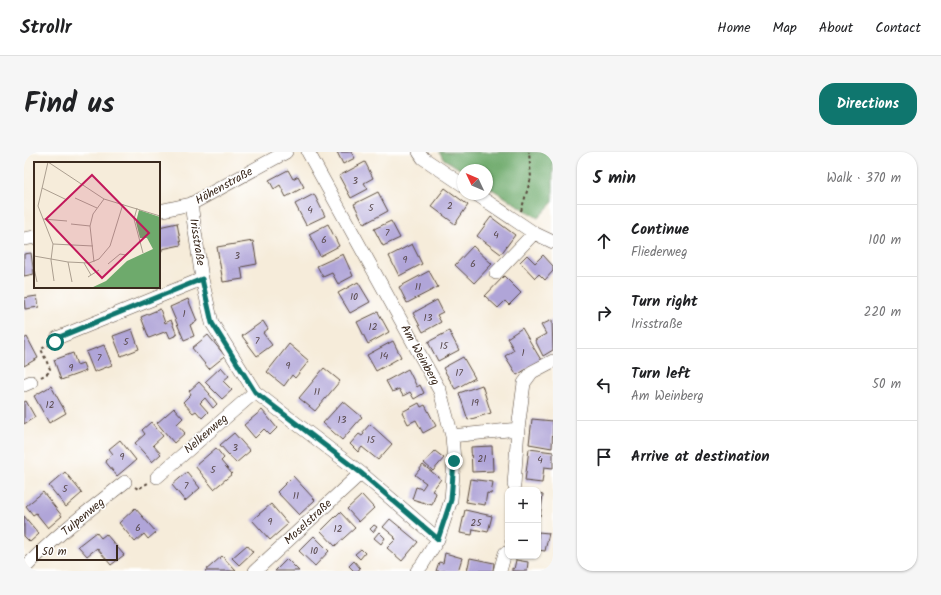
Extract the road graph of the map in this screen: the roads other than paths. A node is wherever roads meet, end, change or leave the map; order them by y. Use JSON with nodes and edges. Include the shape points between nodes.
{"nodes":[{"id":1,"x":286,"y":152,"type":"edge"},
{"id":2,"x":308,"y":152,"type":"edge"},
{"id":3,"x":419,"y":152,"type":"edge"},
{"id":4,"x":457,"y":181,"type":"edge"},
{"id":5,"x":485,"y":200,"type":"edge"},
{"id":6,"x":191,"y":204,"type":"junction"},
{"id":7,"x":160,"y":211,"type":"edge"},
{"id":8,"x":534,"y":233,"type":"junction"},
{"id":9,"x":34,"y":237,"type":"edge"},
{"id":10,"x":24,"y":239,"type":"edge"},
{"id":11,"x":553,"y":242,"type":"edge"},
{"id":12,"x":496,"y":273,"type":"dead end"},
{"id":13,"x":202,"y":279,"type":"junction"},
{"id":14,"x":57,"y":338,"type":"road end"},
{"id":15,"x":553,"y":361,"type":"edge"},
{"id":16,"x":255,"y":392,"type":"junction"},
{"id":17,"x":518,"y":429,"type":"junction"},
{"id":18,"x":452,"y":436,"type":"junction"},
{"id":19,"x":361,"y":473,"type":"junction"},
{"id":20,"x":157,"y":477,"type":"road end"},
{"id":21,"x":125,"y":482,"type":"road end"},
{"id":22,"x":514,"y":485,"type":"dead end"},
{"id":23,"x":438,"y":539,"type":"junction"},
{"id":24,"x":505,"y":553,"type":"dead end"},
{"id":25,"x":24,"y":569,"type":"edge"},
{"id":26,"x":255,"y":571,"type":"edge"},
{"id":27,"x":417,"y":571,"type":"edge"},
{"id":28,"x":500,"y":571,"type":"edge"}],
"edges":[{"from":1,"to":6,"type":"street","name":"Höhenstraße"},
{"from":2,"to":18,"type":"street","name":"Am Weinberg","via":[[440,391]]},
{"from":3,"to":4,"type":"street","via":[[423,158]]},
{"from":5,"to":8,"type":"street"},
{"from":6,"to":7,"type":"street","name":"Höhenstraße"},
{"from":6,"to":13,"type":"street","name":"Irisstraße"},
{"from":8,"to":11,"type":"street"},
{"from":8,"to":12,"type":"street"},
{"from":9,"to":10,"type":"street"},
{"from":13,"to":14,"type":"street"},
{"from":13,"to":16,"type":"street","name":"Irisstraße","via":[[212,323]]},
{"from":15,"to":17,"type":"street","via":[[532,372],[524,383]]},
{"from":16,"to":19,"type":"street","name":"Irisstraße"},
{"from":16,"to":20,"type":"street","name":"Nelkenweg"},
{"from":17,"to":18,"type":"street"},
{"from":17,"to":22,"type":"street"},
{"from":18,"to":23,"type":"street","name":"Am Weinberg","via":[[454,461],[451,500]]},
{"from":19,"to":23,"type":"street","name":"Irisstraße"},
{"from":19,"to":26,"type":"street","name":"Moselstraße"},
{"from":21,"to":25,"type":"street","name":"Tulpenweg","via":[[76,521]]},
{"from":23,"to":27,"type":"street","name":"Am Weinberg"},
{"from":24,"to":28,"type":"street"}]}
